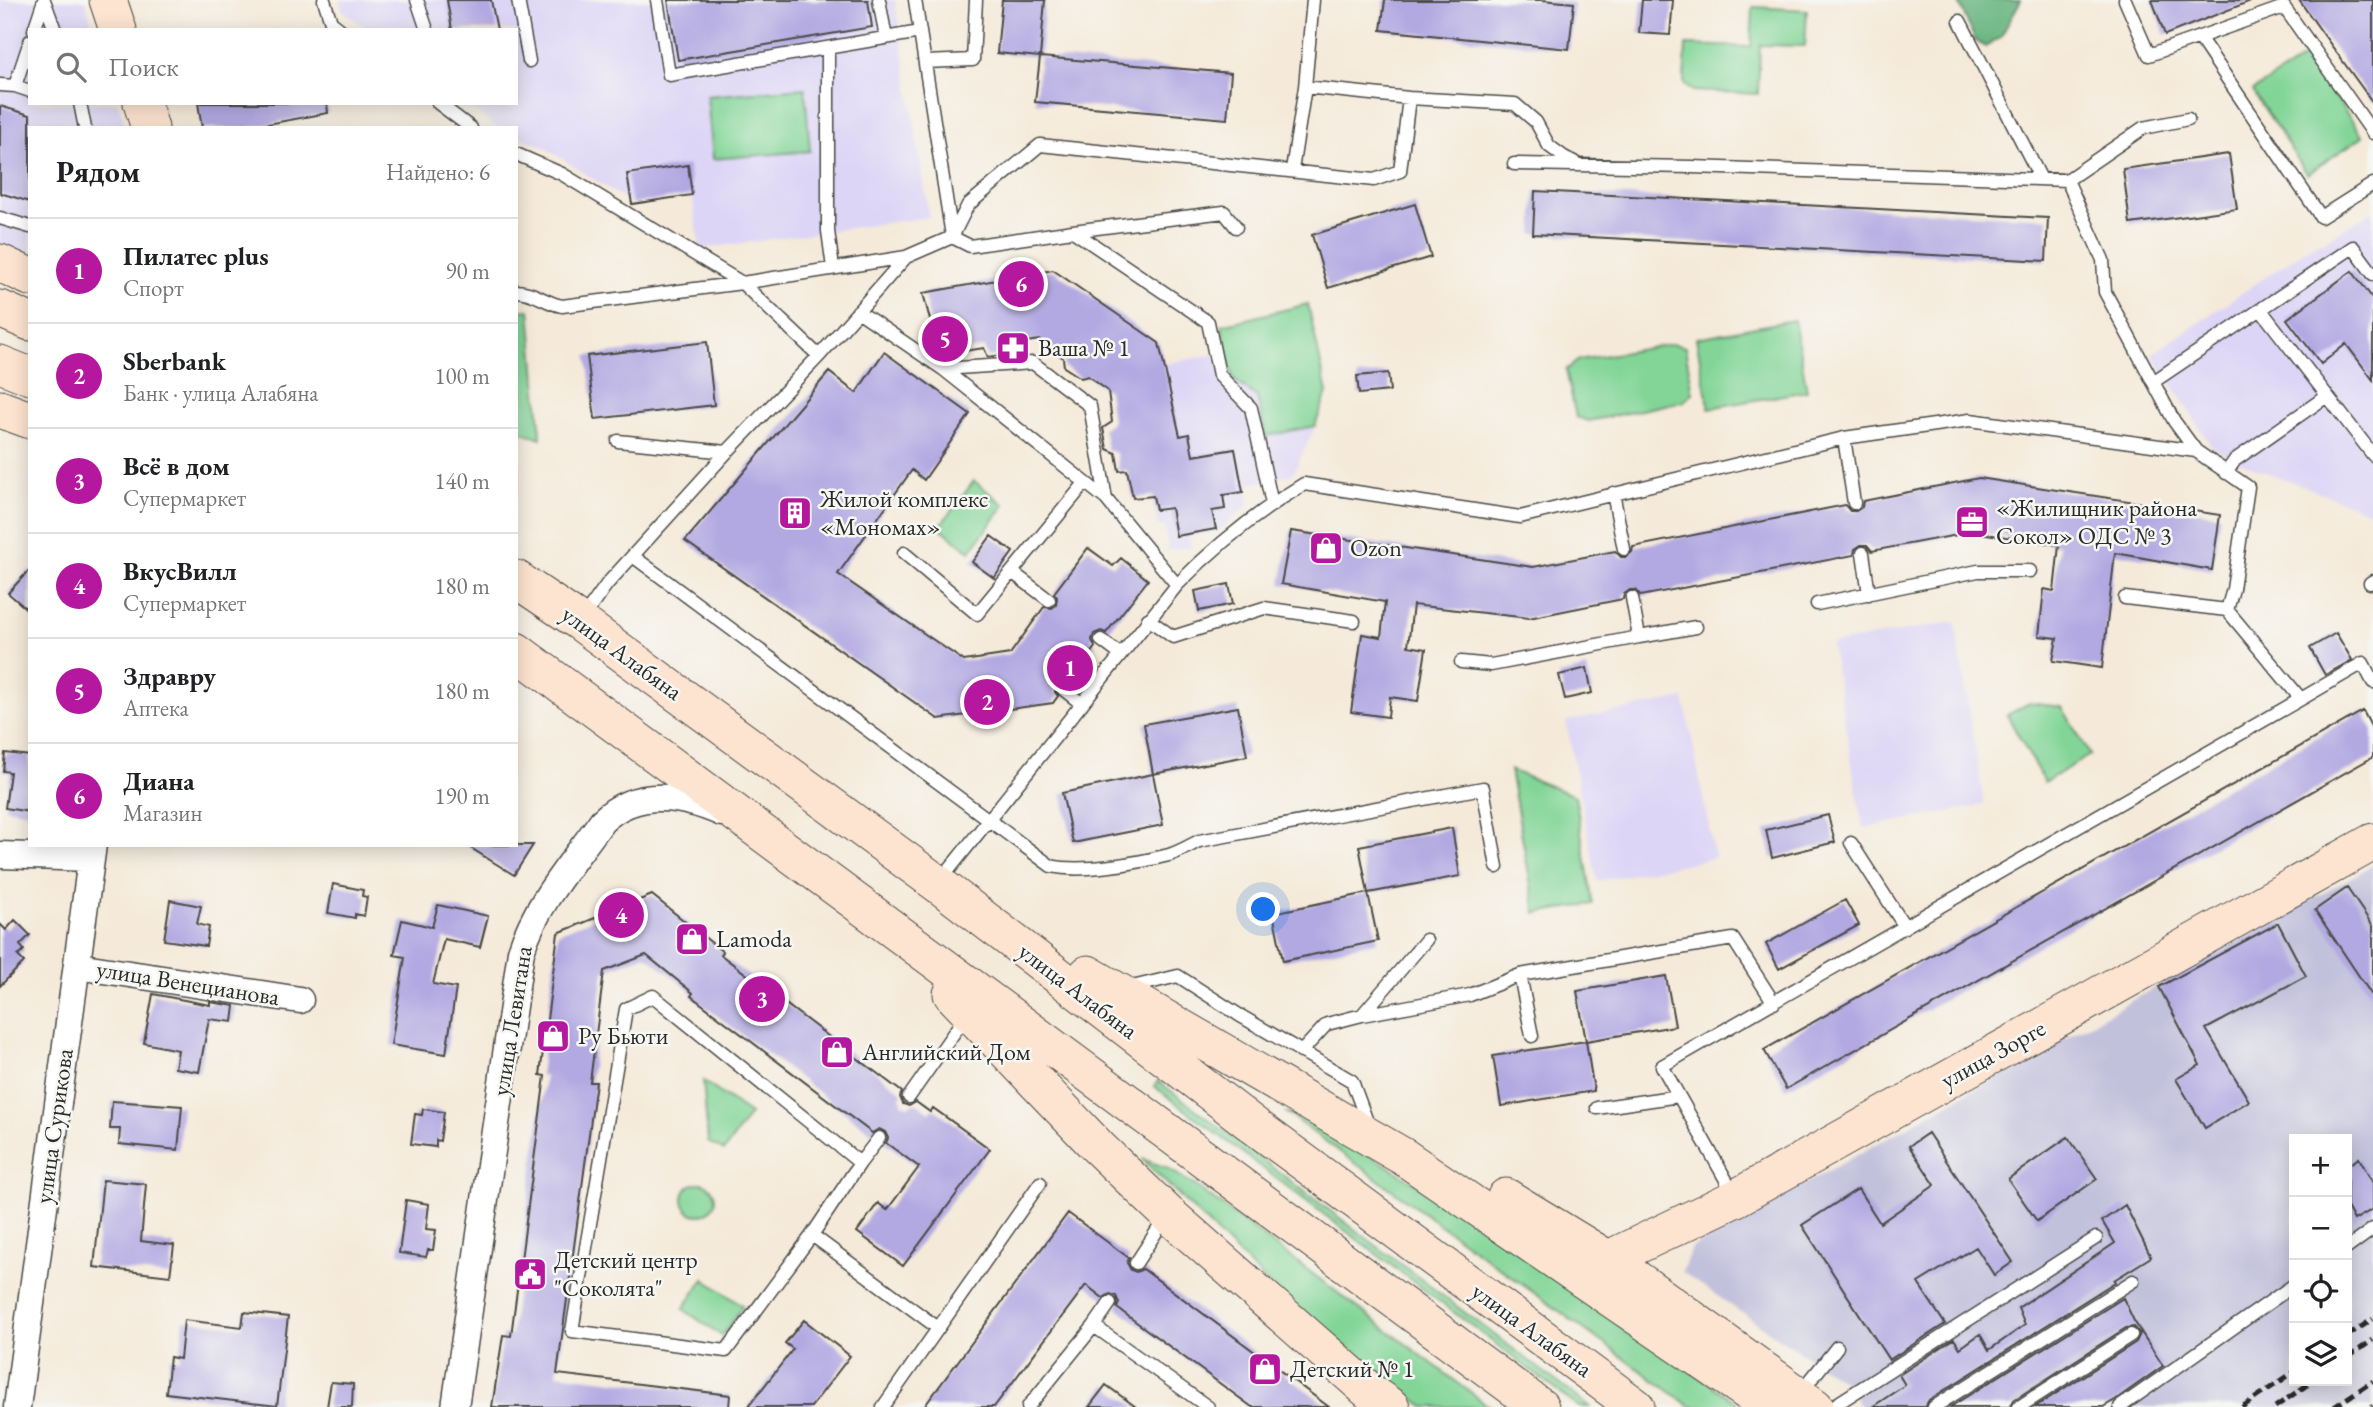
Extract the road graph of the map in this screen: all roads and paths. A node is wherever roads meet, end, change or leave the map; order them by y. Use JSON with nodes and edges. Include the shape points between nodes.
{"nodes":[{"id":1,"x":44,"y":0,"type":"edge"},
{"id":2,"x":108,"y":0,"type":"edge"},
{"id":3,"x":324,"y":0,"type":"edge"},
{"id":4,"x":417,"y":0,"type":"edge"},
{"id":5,"x":518,"y":0,"type":"edge"},
{"id":6,"x":657,"y":0,"type":"edge"},
{"id":7,"x":879,"y":0,"type":"edge"},
{"id":8,"x":915,"y":0,"type":"edge"},
{"id":9,"x":976,"y":0,"type":"edge"},
{"id":10,"x":1313,"y":0,"type":"edge"},
{"id":11,"x":2125,"y":0,"type":"edge"},
{"id":12,"x":1960,"y":21,"type":"dead end"},
{"id":13,"x":35,"y":28,"type":"edge"},
{"id":14,"x":54,"y":28,"type":"edge"},
{"id":15,"x":117,"y":28,"type":"edge"},
{"id":16,"x":338,"y":28,"type":"edge"},
{"id":17,"x":426,"y":28,"type":"edge"},
{"id":18,"x":920,"y":32,"type":"junction"},
{"id":19,"x":2199,"y":37,"type":"junction"},
{"id":20,"x":886,"y":38,"type":"junction"},
{"id":21,"x":28,"y":47,"type":"edge"},
{"id":22,"x":828,"y":48,"type":"junction"},
{"id":23,"x":529,"y":61,"type":"dead end"},
{"id":24,"x":925,"y":62,"type":"junction"},
{"id":25,"x":0,"y":85,"type":"edge"},
{"id":26,"x":15,"y":86,"type":"junction"},
{"id":27,"x":1306,"y":88,"type":"junction"},
{"id":28,"x":28,"y":90,"type":"edge"},
{"id":29,"x":1409,"y":98,"type":"junction"},
{"id":30,"x":77,"y":105,"type":"edge"},
{"id":31,"x":143,"y":105,"type":"edge"},
{"id":32,"x":441,"y":105,"type":"edge"},
{"id":33,"x":2188,"y":119,"type":"dead end"},
{"id":34,"x":84,"y":126,"type":"edge"},
{"id":35,"x":149,"y":126,"type":"edge"},
{"id":36,"x":468,"y":126,"type":"edge"},
{"id":37,"x":2373,"y":133,"type":"edge"},
{"id":38,"x":518,"y":154,"type":"edge"},
{"id":39,"x":1514,"y":164,"type":"dead end"},
{"id":40,"x":1581,"y":164,"type":"junction"},
{"id":41,"x":1292,"y":170,"type":"junction"},
{"id":42,"x":2041,"y":179,"type":"junction"},
{"id":43,"x":2067,"y":180,"type":"junction"},
{"id":44,"x":2373,"y":184,"type":"edge"},
{"id":45,"x":0,"y":218,"type":"edge"},
{"id":46,"x":28,"y":226,"type":"edge"},
{"id":47,"x":1236,"y":227,"type":"dead end"},
{"id":48,"x":1073,"y":231,"type":"junction"},
{"id":49,"x":952,"y":236,"type":"junction"},
{"id":50,"x":905,"y":257,"type":"junction"},
{"id":51,"x":0,"y":263,"type":"edge"},
{"id":52,"x":833,"y":268,"type":"junction"},
{"id":53,"x":2373,"y":274,"type":"edge"},
{"id":54,"x":28,"y":276,"type":"edge"},
{"id":55,"x":742,"y":282,"type":"junction"},
{"id":56,"x":518,"y":291,"type":"edge"},
{"id":57,"x":0,"y":309,"type":"edge"},
{"id":58,"x":2261,"y":310,"type":"junction"},
{"id":59,"x":858,"y":311,"type":"junction"},
{"id":60,"x":28,"y":321,"type":"edge"},
{"id":61,"x":819,"y":356,"type":"junction"},
{"id":62,"x":0,"y":364,"type":"edge"},
{"id":63,"x":943,"y":369,"type":"junction"},
{"id":64,"x":28,"y":375,"type":"edge"},
{"id":65,"x":2153,"y":382,"type":"junction"},
{"id":66,"x":2328,"y":396,"type":"junction"},
{"id":67,"x":0,"y":409,"type":"edge"},
{"id":68,"x":28,"y":419,"type":"edge"},
{"id":69,"x":28,"y":432,"type":"edge"},
{"id":70,"x":0,"y":437,"type":"edge"},
{"id":71,"x":1844,"y":439,"type":"junction"},
{"id":72,"x":618,"y":441,"type":"dead end"},
{"id":73,"x":2196,"y":451,"type":"junction"},
{"id":74,"x":727,"y":452,"type":"junction"},
{"id":75,"x":2373,"y":455,"type":"edge"},
{"id":76,"x":2226,"y":474,"type":"junction"},
{"id":77,"x":1085,"y":483,"type":"junction"},
{"id":78,"x":1612,"y":493,"type":"junction"},
{"id":79,"x":1106,"y":499,"type":"junction"},
{"id":80,"x":1272,"y":503,"type":"junction"},
{"id":81,"x":1854,"y":503,"type":"dead end"},
{"id":82,"x":1624,"y":549,"type":"dead end"},
{"id":83,"x":904,"y":553,"type":"dead end"},
{"id":84,"x":1863,"y":553,"type":"dead end"},
{"id":85,"x":634,"y":557,"type":"junction"},
{"id":86,"x":2030,"y":571,"type":"dead end"},
{"id":87,"x":1012,"y":572,"type":"junction"},
{"id":88,"x":518,"y":580,"type":"edge"},
{"id":89,"x":1177,"y":585,"type":"junction"},
{"id":90,"x":1869,"y":594,"type":"junction"},
{"id":91,"x":1632,"y":598,"type":"dead end"},
{"id":92,"x":2125,"y":598,"type":"dead end"},
{"id":93,"x":1049,"y":600,"type":"dead end"},
{"id":94,"x":1817,"y":604,"type":"dead end"},
{"id":95,"x":2227,"y":610,"type":"junction"},
{"id":96,"x":1148,"y":619,"type":"junction"},
{"id":97,"x":1354,"y":621,"type":"dead end"},
{"id":98,"x":580,"y":622,"type":"junction"},
{"id":99,"x":1696,"y":627,"type":"dead end"},
{"id":100,"x":1639,"y":637,"type":"junction"},
{"id":101,"x":1101,"y":640,"type":"dead end"},
{"id":102,"x":518,"y":652,"type":"edge"},
{"id":103,"x":1121,"y":655,"type":"junction"},
{"id":104,"x":1461,"y":662,"type":"dead end"},
{"id":105,"x":2373,"y":682,"type":"edge"},
{"id":106,"x":1063,"y":689,"type":"dead end"},
{"id":107,"x":2301,"y":699,"type":"junction"},
{"id":108,"x":1082,"y":704,"type":"junction"},
{"id":109,"x":987,"y":819,"type":"junction"},
{"id":110,"x":755,"y":828,"type":"junction"},
{"id":111,"x":2373,"y":842,"type":"edge"},
{"id":112,"x":1851,"y":843,"type":"dead end"},
{"id":113,"x":92,"y":851,"type":"edge"},
{"id":114,"x":0,"y":855,"type":"edge"},
{"id":115,"x":1497,"y":867,"type":"dead end"},
{"id":116,"x":938,"y":884,"type":"junction"},
{"id":117,"x":1905,"y":927,"type":"junction"},
{"id":118,"x":894,"y":931,"type":"junction"},
{"id":119,"x":1426,"y":940,"type":"dead end"},
{"id":120,"x":77,"y":966,"type":"junction"},
{"id":121,"x":1520,"y":975,"type":"junction"},
{"id":122,"x":1117,"y":991,"type":"junction"},
{"id":123,"x":300,"y":1000,"type":"dead end"},
{"id":124,"x":1774,"y":1003,"type":"junction"},
{"id":125,"x":968,"y":1012,"type":"junction"},
{"id":126,"x":1362,"y":1015,"type":"junction"},
{"id":127,"x":1532,"y":1036,"type":"dead end"},
{"id":128,"x":1301,"y":1052,"type":"junction"},
{"id":129,"x":1679,"y":1096,"type":"junction"},
{"id":130,"x":909,"y":1097,"type":"dead end"},
{"id":131,"x":1597,"y":1108,"type":"dead end"},
{"id":132,"x":879,"y":1138,"type":"dead end"},
{"id":133,"x":1372,"y":1138,"type":"junction"},
{"id":134,"x":1404,"y":1157,"type":"junction"},
{"id":135,"x":860,"y":1163,"type":"junction"},
{"id":136,"x":1041,"y":1183,"type":"dead end"},
{"id":137,"x":1736,"y":1198,"type":"junction"},
{"id":138,"x":1168,"y":1214,"type":"junction"},
{"id":139,"x":2373,"y":1229,"type":"edge"},
{"id":140,"x":812,"y":1235,"type":"junction"},
{"id":141,"x":2096,"y":1238,"type":"dead end"},
{"id":142,"x":2352,"y":1244,"type":"edge"},
{"id":143,"x":1614,"y":1262,"type":"junction"},
{"id":144,"x":1136,"y":1264,"type":"dead end"},
{"id":145,"x":2133,"y":1281,"type":"dead end"},
{"id":146,"x":2289,"y":1289,"type":"edge"},
{"id":147,"x":1110,"y":1303,"type":"dead end"},
{"id":148,"x":1094,"y":1326,"type":"junction"},
{"id":149,"x":938,"y":1328,"type":"junction"},
{"id":150,"x":2131,"y":1335,"type":"dead end"},
{"id":151,"x":1838,"y":1347,"type":"dead end"},
{"id":152,"x":1378,"y":1403,"type":"edge"},
{"id":153,"x":1804,"y":1404,"type":"edge"},
{"id":154,"x":17,"y":1407,"type":"edge"},
{"id":155,"x":455,"y":1407,"type":"edge"},
{"id":156,"x":883,"y":1407,"type":"edge"},
{"id":157,"x":1028,"y":1407,"type":"edge"},
{"id":158,"x":1208,"y":1407,"type":"edge"},
{"id":159,"x":1540,"y":1407,"type":"edge"},
{"id":160,"x":1636,"y":1407,"type":"edge"},
{"id":161,"x":1934,"y":1407,"type":"edge"},
{"id":162,"x":2019,"y":1407,"type":"edge"},
{"id":163,"x":2120,"y":1407,"type":"edge"}],
"edges":[{"from":1,"to":13,"type":"lane"},
{"from":1,"to":14,"type":"lane"},
{"from":2,"to":15,"type":"main road"},
{"from":3,"to":16,"type":"lane","via":[[331,22]]},
{"from":4,"to":17,"type":"lane"},
{"from":5,"to":23,"type":"lane"},
{"from":6,"to":22,"type":"lane","via":[[669,75]]},
{"from":7,"to":20,"type":"lane"},
{"from":8,"to":18,"type":"lane"},
{"from":9,"to":24,"type":"lane","via":[[973,60]]},
{"from":10,"to":27,"type":"lane"},
{"from":11,"to":19,"type":"lane","via":[[2149,55]]},
{"from":12,"to":42,"type":"lane"},
{"from":18,"to":20,"type":"lane"},
{"from":18,"to":24,"type":"lane"},
{"from":19,"to":37,"type":"lane","via":[[2284,7]]},
{"from":19,"to":44,"type":"lane","via":[[2322,217]]},
{"from":20,"to":22,"type":"lane"},
{"from":21,"to":26,"type":"lane"},
{"from":22,"to":52,"type":"lane","via":[[828,231]]},
{"from":24,"to":49,"type":"lane"},
{"from":25,"to":26,"type":"lane"},
{"from":26,"to":28,"type":"lane"},
{"from":27,"to":29,"type":"lane"},
{"from":27,"to":41,"type":"lane"},
{"from":29,"to":40,"type":"lane","via":[[1516,104],[1536,122],[1549,146]]},
{"from":29,"to":41,"type":"lane","via":[[1401,172],[1374,180]]},
{"from":30,"to":34,"type":"lane"},
{"from":31,"to":35,"type":"main road"},
{"from":32,"to":36,"type":"lane"},
{"from":33,"to":43,"type":"lane","via":[[2143,128]]},
{"from":38,"to":55,"type":"lane","via":[[562,174]]},
{"from":39,"to":40,"type":"lane"},
{"from":40,"to":42,"type":"lane"},
{"from":41,"to":49,"type":"lane","via":[[1040,145],[968,205]]},
{"from":42,"to":43,"type":"lane"},
{"from":43,"to":65,"type":"lane","via":[[2103,260],[2105,292]]},
{"from":45,"to":46,"type":"lane"},
{"from":47,"to":48,"type":"lane","via":[[1224,212]]},
{"from":48,"to":49,"type":"lane","via":[[970,246]]},
{"from":48,"to":80,"type":"lane","via":[[1208,322],[1219,375],[1251,408]]},
{"from":49,"to":50,"type":"lane"},
{"from":50,"to":52,"type":"lane"},
{"from":50,"to":59,"type":"lane"},
{"from":51,"to":54,"type":"main road"},
{"from":52,"to":55,"type":"lane"},
{"from":53,"to":58,"type":"lane","via":[[2353,247]]},
{"from":55,"to":56,"type":"lane","via":[[562,306]]},
{"from":55,"to":61,"type":"lane"},
{"from":57,"to":60,"type":"main road"},
{"from":58,"to":65,"type":"lane"},
{"from":58,"to":66,"type":"lane"},
{"from":59,"to":61,"type":"lane"},
{"from":59,"to":63,"type":"lane"},
{"from":61,"to":74,"type":"lane"},
{"from":62,"to":64,"type":"main road"},
{"from":63,"to":77,"type":"lane"},
{"from":63,"to":79,"type":"lane","via":[[1033,363],[1090,407]]},
{"from":65,"to":73,"type":"lane"},
{"from":66,"to":75,"type":"lane"},
{"from":66,"to":76,"type":"lane","via":[[2235,460]]},
{"from":67,"to":68,"type":"main road"},
{"from":69,"to":70,"type":"main road"},
{"from":71,"to":73,"type":"lane","via":[[1970,420]]},
{"from":71,"to":78,"type":"lane"},
{"from":71,"to":81,"type":"lane"},
{"from":72,"to":74,"type":"lane"},
{"from":73,"to":76,"type":"lane"},
{"from":74,"to":85,"type":"lane"},
{"from":76,"to":95,"type":"lane","via":[[2248,487]]},
{"from":77,"to":79,"type":"lane"},
{"from":77,"to":87,"type":"lane"},
{"from":78,"to":80,"type":"lane","via":[[1520,517],[1304,484]]},
{"from":78,"to":82,"type":"lane"},
{"from":79,"to":89,"type":"lane"},
{"from":80,"to":89,"type":"lane","via":[[1212,550]]},
{"from":83,"to":87,"type":"lane","via":[[977,614]]},
{"from":84,"to":90,"type":"lane"},
{"from":85,"to":98,"type":"lane","via":[[607,584]]},
{"from":85,"to":109,"type":"lane"},
{"from":86,"to":90,"type":"lane","via":[[1978,571]]},
{"from":87,"to":93,"type":"lane"},
{"from":88,"to":98,"type":"main road","name":"улица Алабяна"},
{"from":89,"to":96,"type":"lane"},
{"from":90,"to":94,"type":"lane"},
{"from":91,"to":100,"type":"lane"},
{"from":92,"to":95,"type":"lane"},
{"from":95,"to":107,"type":"lane"},
{"from":96,"to":97,"type":"lane","via":[[1173,637],[1264,608]]},
{"from":96,"to":103,"type":"lane"},
{"from":98,"to":116,"type":"main road","name":"улица Алабяна"},
{"from":99,"to":100,"type":"lane"},
{"from":100,"to":104,"type":"lane","via":[[1492,665]]},
{"from":101,"to":103,"type":"lane"},
{"from":102,"to":110,"type":"main road"},
{"from":103,"to":108,"type":"lane"},
{"from":105,"to":107,"type":"lane","via":[[2362,663]]},
{"from":106,"to":108,"type":"lane"},
{"from":107,"to":117,"type":"lane"},
{"from":108,"to":109,"type":"lane"},
{"from":109,"to":115,"type":"lane","via":[[1051,866],[1089,869],[1170,855],[1199,842],[1483,788]]},
{"from":109,"to":116,"type":"lane"},
{"from":110,"to":118,"type":"main road"},
{"from":110,"to":155,"type":"street","name":"улица Левитана","via":[[682,800],[645,797],[626,803],[602,821],[527,931]]},
{"from":111,"to":137,"type":"main road","name":"улица Зорге"},
{"from":112,"to":117,"type":"lane"},
{"from":113,"to":114,"type":"street"},
{"from":113,"to":120,"type":"street","name":"улица Сурикова"},
{"from":116,"to":122,"type":"main road"},
{"from":116,"to":160,"type":"main road","name":"улица Алабяна","via":[[1256,1127]]},
{"from":117,"to":124,"type":"lane"},
{"from":118,"to":125,"type":"main road"},
{"from":118,"to":159,"type":"main road"},
{"from":119,"to":126,"type":"lane"},
{"from":120,"to":123,"type":"street","name":"улица Венецианова"},
{"from":120,"to":154,"type":"street","name":"улица Сурикова"},
{"from":121,"to":124,"type":"lane","via":[[1733,940]]},
{"from":121,"to":126,"type":"lane","via":[[1470,995]]},
{"from":121,"to":127,"type":"lane"},
{"from":122,"to":128,"type":"lane","via":[[1178,976]]},
{"from":122,"to":133,"type":"main road"},
{"from":124,"to":129,"type":"lane","via":[[1662,1066]]},
{"from":125,"to":130,"type":"lane"},
{"from":125,"to":138,"type":"main road"},
{"from":126,"to":128,"type":"lane","via":[[1327,1024]]},
{"from":128,"to":133,"type":"lane","via":[[1352,1081]]},
{"from":129,"to":131,"type":"lane"},
{"from":129,"to":137,"type":"lane"},
{"from":132,"to":135,"type":"lane"},
{"from":133,"to":134,"type":"main road"},
{"from":134,"to":143,"type":"main road","via":[[1500,1194]]},
{"from":134,"to":153,"type":"main road"},
{"from":135,"to":140,"type":"lane"},
{"from":135,"to":140,"type":"lane","via":[[653,996],[626,1009],[572,1331],[726,1351]]},
{"from":136,"to":149,"type":"lane"},
{"from":137,"to":143,"type":"main road","name":"улица Зорге","via":[[1619,1254]]},
{"from":138,"to":144,"type":"lane"},
{"from":138,"to":152,"type":"main road"},
{"from":139,"to":142,"type":"lane"},
{"from":140,"to":149,"type":"lane"},
{"from":141,"to":153,"type":"lane"},
{"from":143,"to":153,"type":"main road"},
{"from":145,"to":161,"type":"lane"},
{"from":146,"to":163,"type":"lane"},
{"from":147,"to":148,"type":"lane"},
{"from":148,"to":157,"type":"lane"},
{"from":148,"to":158,"type":"lane"},
{"from":149,"to":156,"type":"lane"},
{"from":150,"to":162,"type":"lane"},
{"from":151,"to":153,"type":"lane"}]}
